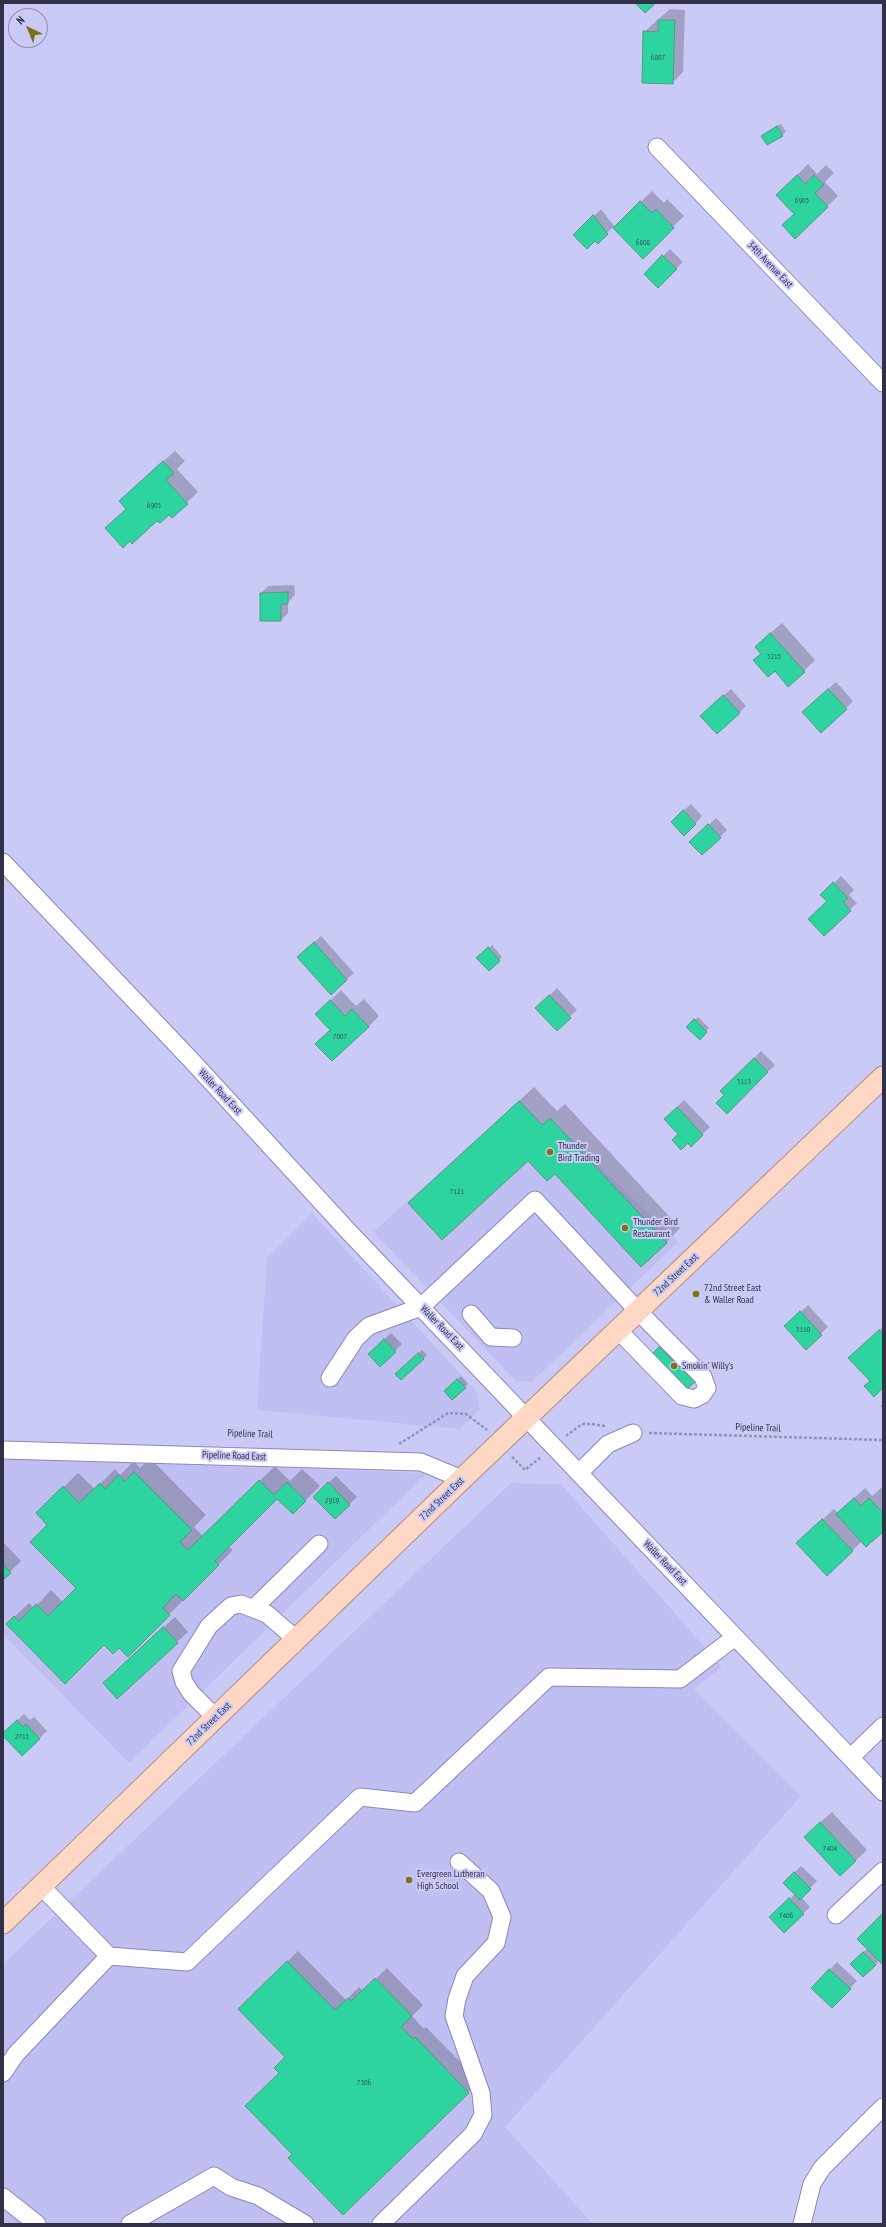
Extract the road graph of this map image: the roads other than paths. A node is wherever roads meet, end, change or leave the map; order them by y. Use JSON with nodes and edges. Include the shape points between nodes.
{"nodes":[{"id":1,"x":657,"y":147,"type":"dead end"},
{"id":2,"x":883,"y":383,"type":"edge"},
{"id":3,"x":3,"y":862,"type":"edge"},
{"id":4,"x":883,"y":1077,"type":"edge"},
{"id":5,"x":422,"y":1307,"type":"junction"},
{"id":6,"x":638,"y":1311,"type":"junction"},
{"id":7,"x":471,"y":1314,"type":"dead end"},
{"id":8,"x":618,"y":1330,"type":"junction"},
{"id":9,"x":513,"y":1338,"type":"dead end"},
{"id":10,"x":330,"y":1378,"type":"dead end"},
{"id":11,"x":527,"y":1416,"type":"junction"},
{"id":12,"x":633,"y":1433,"type":"road end"},
{"id":13,"x":3,"y":1450,"type":"edge"},
{"id":14,"x":579,"y":1472,"type":"junction"},
{"id":15,"x":462,"y":1479,"type":"junction"},
{"id":16,"x":319,"y":1544,"type":"dead end"},
{"id":17,"x":254,"y":1608,"type":"junction"},
{"id":18,"x":735,"y":1637,"type":"junction"},
{"id":19,"x":297,"y":1640,"type":"junction"},
{"id":20,"x":216,"y":1718,"type":"junction"},
{"id":21,"x":883,"y":1726,"type":"edge"},
{"id":22,"x":851,"y":1757,"type":"junction"},
{"id":23,"x":883,"y":1792,"type":"edge"},
{"id":24,"x":459,"y":1862,"type":"dead end"},
{"id":25,"x":883,"y":1871,"type":"edge"},
{"id":26,"x":41,"y":1886,"type":"junction"},
{"id":27,"x":836,"y":1915,"type":"dead end"},
{"id":28,"x":3,"y":1923,"type":"edge"},
{"id":29,"x":109,"y":1956,"type":"junction"},
{"id":30,"x":3,"y":2073,"type":"edge"},
{"id":31,"x":883,"y":2107,"type":"edge"},
{"id":32,"x":3,"y":2197,"type":"edge"},
{"id":33,"x":37,"y":2224,"type":"edge"},
{"id":34,"x":130,"y":2224,"type":"edge"},
{"id":35,"x":305,"y":2224,"type":"edge"},
{"id":36,"x":381,"y":2224,"type":"edge"},
{"id":37,"x":802,"y":2224,"type":"edge"}],
"edges":[{"from":1,"to":2,"type":"street","name":"34th Avenue East"},
{"from":3,"to":5,"type":"street","name":"Waller Road East"},
{"from":4,"to":6,"type":"main road","name":"72nd Street East"},
{"from":5,"to":6,"type":"street","via":[[535,1200]]},
{"from":5,"to":10,"type":"street","via":[[369,1326],[356,1338]]},
{"from":5,"to":11,"type":"street","name":"Waller Road East"},
{"from":6,"to":8,"type":"main road","name":"72nd Street East"},
{"from":6,"to":8,"type":"street","via":[[703,1378],[706,1388],[702,1395],[694,1399],[682,1396]]},
{"from":7,"to":9,"type":"street","via":[[490,1337]]},
{"from":8,"to":11,"type":"main road","name":"72nd Street East"},
{"from":11,"to":14,"type":"street","name":"Waller Road East"},
{"from":11,"to":15,"type":"main road","name":"72nd Street East"},
{"from":12,"to":14,"type":"street","via":[[608,1444]]},
{"from":13,"to":15,"type":"street","name":"Pipeline Road East","via":[[421,1462]]},
{"from":14,"to":18,"type":"street","name":"Waller Road East"},
{"from":15,"to":19,"type":"main road","name":"72nd Street East"},
{"from":16,"to":17,"type":"street"},
{"from":17,"to":19,"type":"street","via":[[267,1614]]},
{"from":17,"to":20,"type":"street","via":[[241,1604],[231,1606],[209,1626],[181,1671],[191,1693]]},
{"from":18,"to":22,"type":"street","name":"Waller Road East"},
{"from":18,"to":29,"type":"street","via":[[680,1679],[549,1677],[415,1803],[360,1797],[187,1962]]},
{"from":19,"to":20,"type":"main road","name":"72nd Street East"},
{"from":20,"to":26,"type":"main road","name":"72nd Street East"},
{"from":21,"to":22,"type":"street"},
{"from":22,"to":23,"type":"street","name":"Waller Road East"},
{"from":24,"to":36,"type":"street","via":[[491,1891],[502,1917],[496,1943],[465,1976],[456,1999],[454,2016],[481,2093],[483,2115],[473,2134]]},
{"from":25,"to":27,"type":"street"},
{"from":26,"to":28,"type":"main road","name":"72nd Street East"},
{"from":26,"to":29,"type":"street"},
{"from":29,"to":30,"type":"street","via":[[16,2054]]},
{"from":31,"to":37,"type":"street","via":[[822,2168],[812,2184]]},
{"from":32,"to":33,"type":"street"},
{"from":34,"to":35,"type":"street","via":[[214,2176],[231,2187],[258,2196]]}]}
